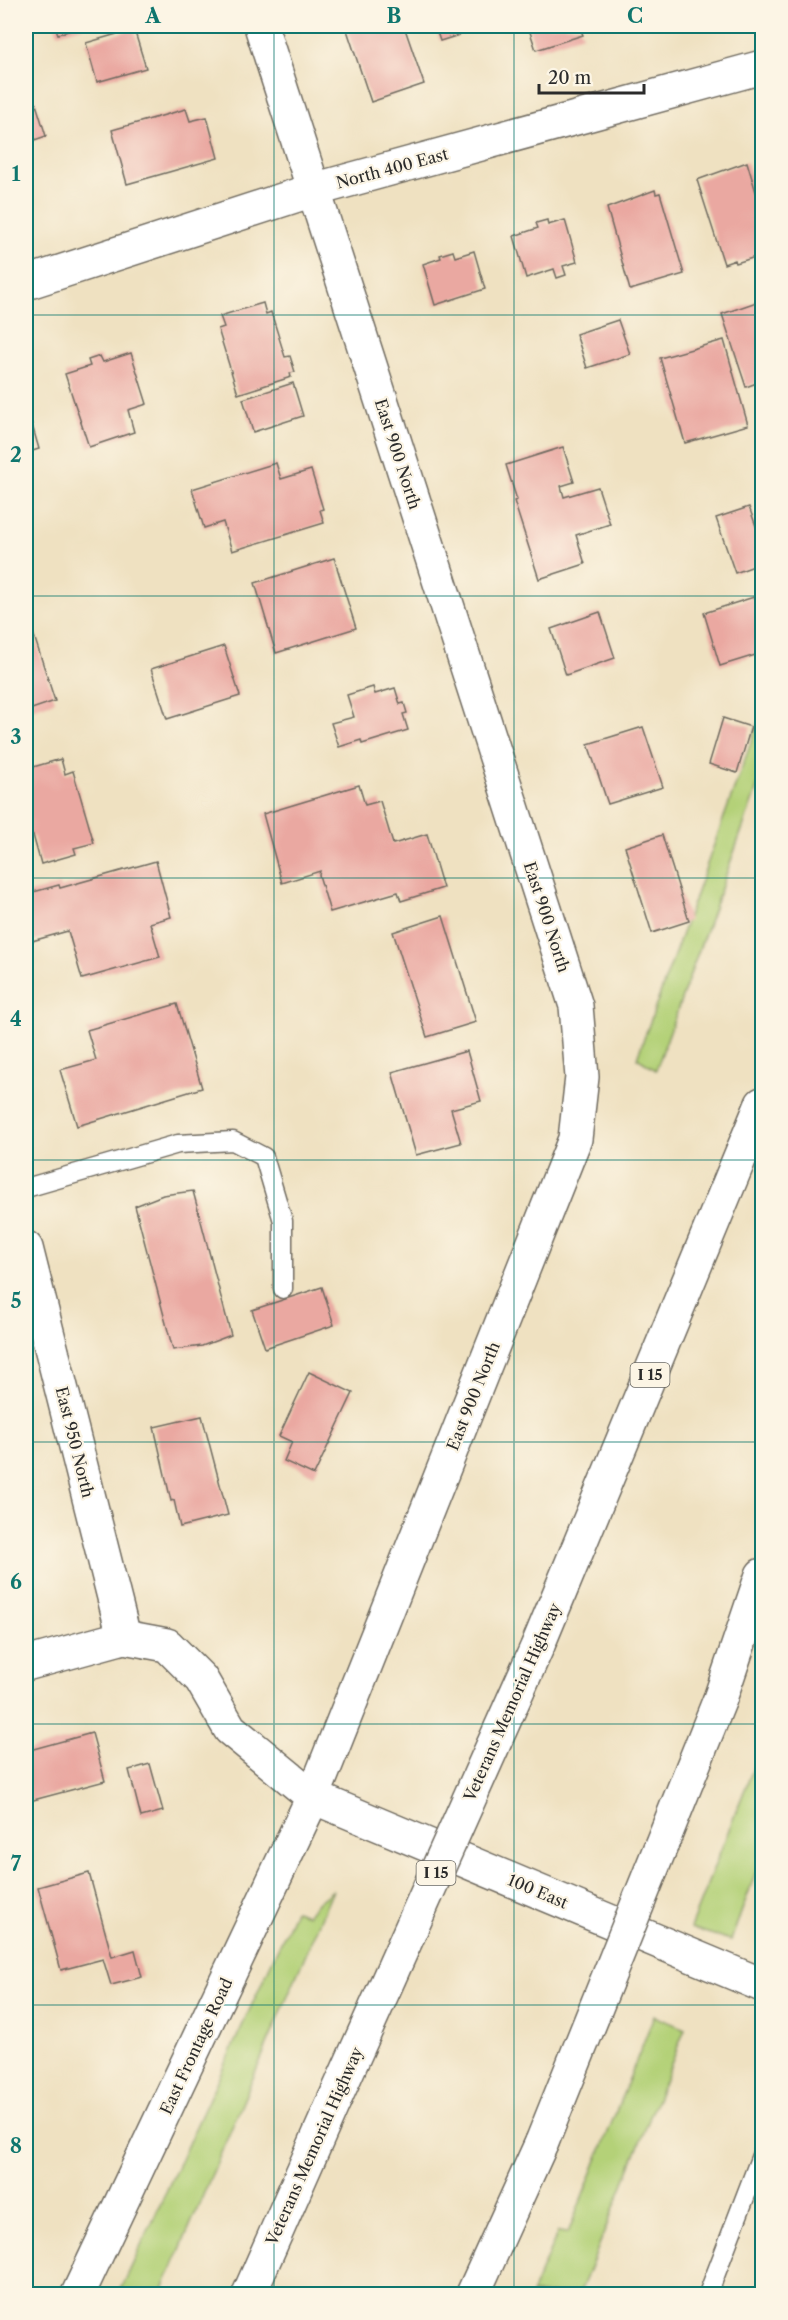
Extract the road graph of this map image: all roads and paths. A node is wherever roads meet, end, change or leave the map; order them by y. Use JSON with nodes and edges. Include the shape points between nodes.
{"nodes":[{"id":1,"x":261,"y":26,"type":"edge"},
{"id":2,"x":762,"y":67,"type":"edge"},
{"id":3,"x":313,"y":190,"type":"junction"},
{"id":4,"x":26,"y":283,"type":"edge"},
{"id":5,"x":762,"y":1104,"type":"edge"},
{"id":6,"x":26,"y":1188,"type":"edge"},
{"id":7,"x":26,"y":1248,"type":"edge"},
{"id":8,"x":283,"y":1289,"type":"dead end"},
{"id":9,"x":762,"y":1575,"type":"edge"},
{"id":10,"x":124,"y":1637,"type":"junction"},
{"id":11,"x":26,"y":1664,"type":"edge"},
{"id":12,"x":313,"y":1797,"type":"junction"},
{"id":13,"x":762,"y":1985,"type":"edge"},
{"id":14,"x":762,"y":2153,"type":"edge"},
{"id":15,"x":78,"y":2295,"type":"edge"},
{"id":16,"x":249,"y":2295,"type":"edge"},
{"id":17,"x":473,"y":2295,"type":"edge"},
{"id":18,"x":708,"y":2295,"type":"edge"}],
"edges":[{"from":1,"to":3,"type":"main road","name":"East 900 North"},
{"from":2,"to":3,"type":"main road","name":"North 400 East"},
{"from":3,"to":4,"type":"main road","name":"North 400 East"},
{"from":3,"to":12,"type":"main road","name":"East 900 North","via":[[576,1006],[582,1077],[575,1139]]},
{"from":5,"to":16,"type":"main road","name":"Veterans Memorial Highway","number":"I 15","bridge":true,"via":[[538,1645]]},
{"from":6,"to":8,"type":"lane","via":[[178,1144],[233,1141],[264,1156],[283,1221]]},
{"from":7,"to":10,"type":"main road","name":"East 950 North"},
{"from":9,"to":17,"type":"main road","bridge":true,"via":[[720,1699],[542,2142]]},
{"from":10,"to":11,"type":"main road"},
{"from":10,"to":12,"type":"main road","name":"100 East","via":[[167,1645],[201,1679],[230,1729]]},
{"from":12,"to":13,"type":"main road","name":"100 East"},
{"from":12,"to":15,"type":"main road","name":"East Frontage Road"},
{"from":14,"to":18,"type":"lane"}]}
